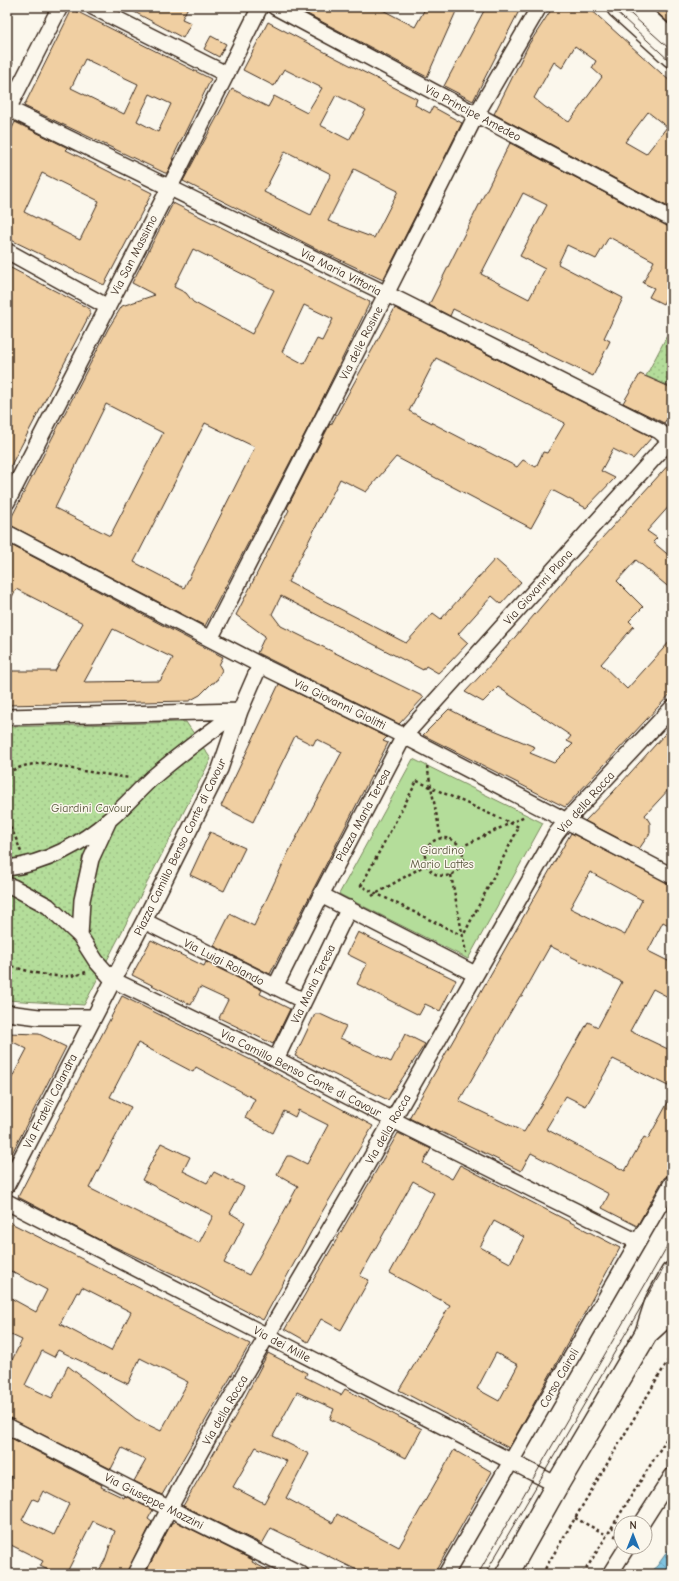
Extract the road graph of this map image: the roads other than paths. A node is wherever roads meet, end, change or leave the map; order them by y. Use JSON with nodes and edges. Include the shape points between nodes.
{"nodes":[{"id":1,"x":60,"y":7,"type":"edge"},
{"id":2,"x":93,"y":7,"type":"edge"},
{"id":3,"x":260,"y":7,"type":"edge"},
{"id":4,"x":275,"y":7,"type":"edge"},
{"id":5,"x":539,"y":7,"type":"edge"},
{"id":6,"x":618,"y":7,"type":"edge"},
{"id":7,"x":638,"y":7,"type":"edge"},
{"id":8,"x":672,"y":38,"type":"edge"},
{"id":9,"x":672,"y":56,"type":"edge"},
{"id":10,"x":226,"y":74,"type":"junction"},
{"id":11,"x":7,"y":109,"type":"edge"},
{"id":12,"x":476,"y":115,"type":"junction"},
{"id":13,"x":169,"y":186,"type":"junction"},
{"id":14,"x":672,"y":219,"type":"edge"},
{"id":15,"x":7,"y":251,"type":"edge"},
{"id":16,"x":386,"y":295,"type":"junction"},
{"id":17,"x":108,"y":307,"type":"junction"},
{"id":18,"x":671,"y":440,"type":"edge"},
{"id":19,"x":7,"y":502,"type":"edge"},
{"id":20,"x":7,"y":533,"type":"edge"},
{"id":21,"x":210,"y":639,"type":"junction"},
{"id":22,"x":260,"y":665,"type":"junction"},
{"id":23,"x":672,"y":708,"type":"edge"},
{"id":24,"x":240,"y":711,"type":"junction"},
{"id":25,"x":7,"y":717,"type":"edge"},
{"id":26,"x":404,"y":736,"type":"junction"},
{"id":27,"x":109,"y":820,"type":"junction"},
{"id":28,"x":567,"y":820,"type":"junction"},
{"id":29,"x":7,"y":868,"type":"edge"},
{"id":30,"x":672,"y":876,"type":"edge"},
{"id":31,"x":7,"y":885,"type":"edge"},
{"id":32,"x":321,"y":895,"type":"junction"},
{"id":33,"x":350,"y":908,"type":"junction"},
{"id":34,"x":144,"y":921,"type":"junction"},
{"id":35,"x":80,"y":936,"type":"junction"},
{"id":36,"x":475,"y":974,"type":"junction"},
{"id":37,"x":113,"y":980,"type":"junction"},
{"id":38,"x":275,"y":987,"type":"junction"},
{"id":39,"x":304,"y":1002,"type":"junction"},
{"id":40,"x":7,"y":1013,"type":"edge"},
{"id":41,"x":94,"y":1017,"type":"junction"},
{"id":42,"x":276,"y":1059,"type":"junction"},
{"id":43,"x":394,"y":1120,"type":"junction"},
{"id":44,"x":672,"y":1183,"type":"edge"},
{"id":45,"x":7,"y":1185,"type":"edge"},
{"id":46,"x":7,"y":1202,"type":"edge"},
{"id":47,"x":638,"y":1242,"type":"junction"},
{"id":48,"x":672,"y":1273,"type":"edge"},
{"id":49,"x":672,"y":1310,"type":"edge"},
{"id":50,"x":646,"y":1334,"type":"junction"},
{"id":51,"x":267,"y":1336,"type":"junction"},
{"id":52,"x":7,"y":1426,"type":"edge"},
{"id":53,"x":511,"y":1462,"type":"junction"},
{"id":54,"x":672,"y":1476,"type":"edge"},
{"id":55,"x":557,"y":1485,"type":"junction"},
{"id":56,"x":168,"y":1508,"type":"junction"},
{"id":57,"x":647,"y":1515,"type":"edge"},
{"id":58,"x":622,"y":1555,"type":"edge"},
{"id":59,"x":135,"y":1574,"type":"edge"},
{"id":60,"x":301,"y":1574,"type":"edge"},
{"id":61,"x":446,"y":1574,"type":"edge"},
{"id":62,"x":507,"y":1574,"type":"edge"},
{"id":63,"x":610,"y":1574,"type":"edge"}],
"edges":[{"from":1,"to":11,"type":"street"},
{"from":2,"to":10,"type":"street"},
{"from":3,"to":10,"type":"street","name":"Via San Massimo"},
{"from":4,"to":12,"type":"street","name":"Via Principe Amedeo"},
{"from":5,"to":12,"type":"street","name":"Via delle Rosine"},
{"from":6,"to":9,"type":"main road"},
{"from":7,"to":8,"type":"street"},
{"from":10,"to":13,"type":"street","name":"Via San Massimo"},
{"from":11,"to":13,"type":"street","name":"Via Maria Vittoria"},
{"from":12,"to":14,"type":"street","name":"Via Principe Amedeo"},
{"from":12,"to":16,"type":"street","name":"Via delle Rosine"},
{"from":13,"to":16,"type":"street","name":"Via Maria Vittoria"},
{"from":13,"to":17,"type":"street","name":"Via San Massimo"},
{"from":15,"to":17,"type":"street"},
{"from":16,"to":18,"type":"street","name":"Via Maria Vittoria","via":[[660,431]]},
{"from":16,"to":21,"type":"street","name":"Via delle Rosine"},
{"from":17,"to":19,"type":"street","name":"Via San Massimo"},
{"from":18,"to":26,"type":"street","name":"Via Giovanni Plana"},
{"from":20,"to":21,"type":"street","name":"Via Giovanni Giolitti"},
{"from":21,"to":22,"type":"street","name":"Via Giovanni Giolitti"},
{"from":22,"to":24,"type":"street","name":"Piazza Camillo Benso Conte di Cavour"},
{"from":22,"to":26,"type":"street","name":"Via Giovanni Giolitti"},
{"from":23,"to":28,"type":"street","name":"Via della Rocca"},
{"from":24,"to":25,"type":"street"},
{"from":24,"to":27,"type":"street","via":[[198,740]]},
{"from":24,"to":34,"type":"street","name":"Piazza Camillo Benso Conte di Cavour","via":[[223,763]]},
{"from":26,"to":28,"type":"street","name":"Via Giovanni Giolitti"},
{"from":26,"to":32,"type":"street","name":"Piazza Maria Teresa"},
{"from":27,"to":29,"type":"street","via":[[79,842],[55,854],[26,865]]},
{"from":27,"to":35,"type":"street","via":[[91,859],[82,900]]},
{"from":28,"to":30,"type":"street","name":"Via Giovanni Giolitti"},
{"from":28,"to":36,"type":"street","name":"Via della Rocca","via":[[556,834]]},
{"from":31,"to":35,"type":"street","via":[[48,906]]},
{"from":32,"to":33,"type":"street"},
{"from":32,"to":38,"type":"street","name":"Piazza Maria Teresa"},
{"from":33,"to":36,"type":"street"},
{"from":33,"to":39,"type":"street","name":"Via Maria Teresa"},
{"from":34,"to":37,"type":"street","name":"Piazza Camillo Benso Conte di Cavour"},
{"from":34,"to":38,"type":"street","name":"Via Luigi Rolando"},
{"from":35,"to":37,"type":"street","via":[[96,961]]},
{"from":36,"to":43,"type":"street","name":"Via della Rocca"},
{"from":37,"to":41,"type":"street","name":"Piazza Camillo Benso Conte di Cavour"},
{"from":37,"to":42,"type":"street","name":"Via Camillo Benso Conte di Cavour"},
{"from":38,"to":39,"type":"street","name":"Via Luigi Rolando"},
{"from":39,"to":42,"type":"street","name":"Via Maria Teresa"},
{"from":40,"to":41,"type":"street","via":[[39,1017]]},
{"from":41,"to":45,"type":"street","name":"Via Fratelli Calandra"},
{"from":42,"to":43,"type":"street","name":"Via Camillo Benso Conte di Cavour"},
{"from":43,"to":47,"type":"street","name":"Via Camillo Benso Conte di Cavour"},
{"from":43,"to":51,"type":"street","name":"Via della Rocca"},
{"from":44,"to":47,"type":"street","name":"Corso Cairoli"},
{"from":46,"to":51,"type":"street","name":"Via dei Mille"},
{"from":47,"to":53,"type":"street","name":"Corso Cairoli"},
{"from":48,"to":50,"type":"main road","via":[[658,1300]]},
{"from":49,"to":50,"type":"main road"},
{"from":50,"to":55,"type":"main road"},
{"from":51,"to":53,"type":"street","name":"Via dei Mille"},
{"from":51,"to":56,"type":"street","name":"Via della Rocca"},
{"from":52,"to":56,"type":"street","name":"Via Giuseppe Mazzini"},
{"from":53,"to":55,"type":"street","name":"Via dei Mille"},
{"from":53,"to":61,"type":"street","name":"Corso Cairoli"},
{"from":54,"to":57,"type":"street"},
{"from":55,"to":62,"type":"main road"},
{"from":56,"to":59,"type":"street","name":"Via della Rocca"},
{"from":56,"to":60,"type":"street","name":"Via Giuseppe Mazzini"},
{"from":58,"to":63,"type":"street"}]}
